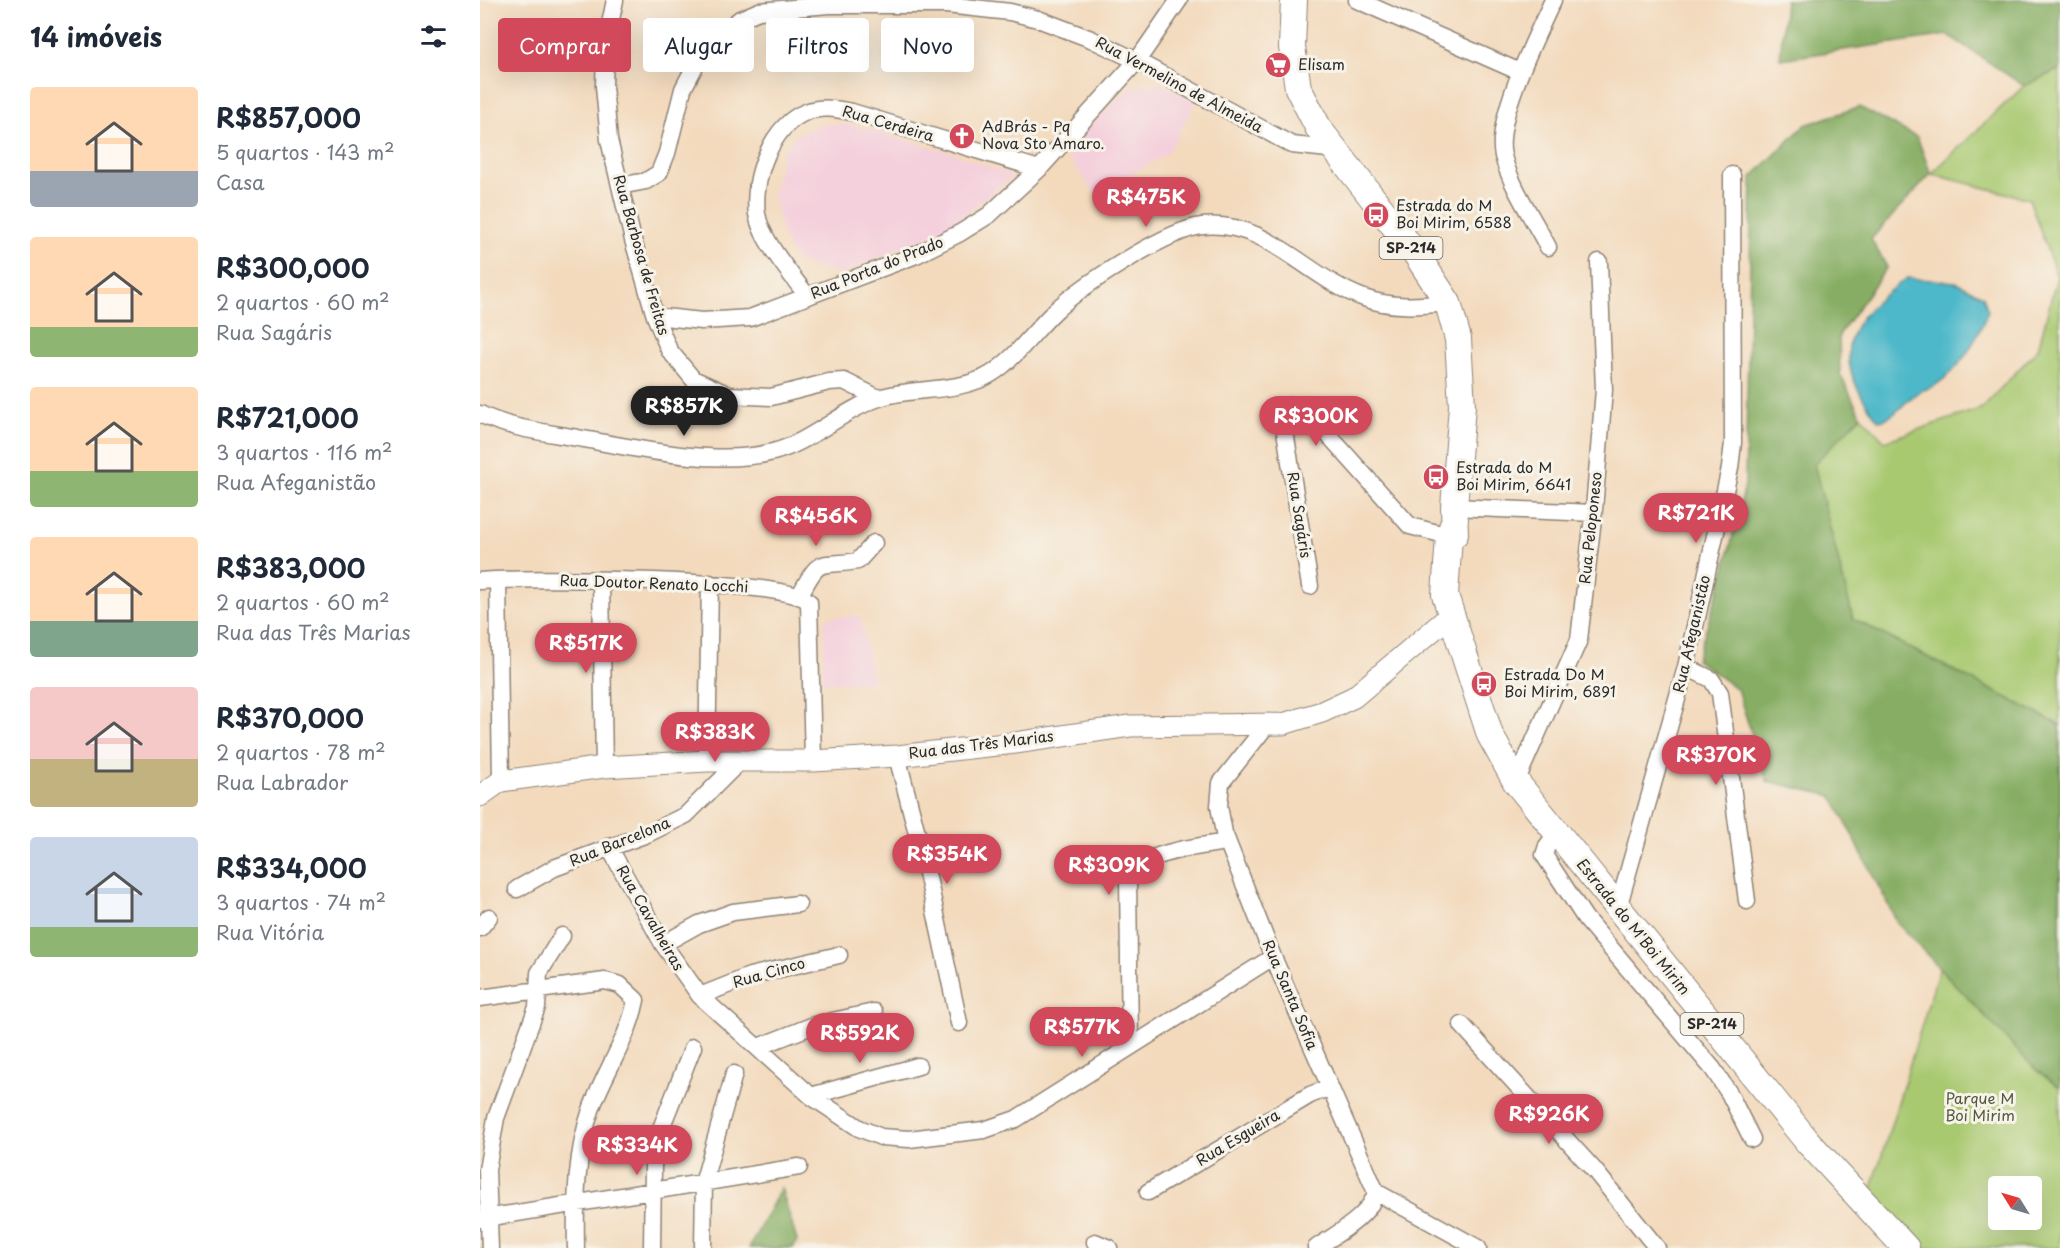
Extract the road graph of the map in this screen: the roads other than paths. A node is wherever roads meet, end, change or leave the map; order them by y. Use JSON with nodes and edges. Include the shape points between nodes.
{"nodes":[{"id":1,"x":615,"y":0,"type":"edge"},
{"id":2,"x":1179,"y":0,"type":"edge"},
{"id":3,"x":1294,"y":0,"type":"edge"},
{"id":4,"x":1357,"y":0,"type":"edge"},
{"id":5,"x":1553,"y":0,"type":"edge"},
{"id":6,"x":1137,"y":61,"type":"junction"},
{"id":7,"x":1520,"y":72,"type":"junction"},
{"id":8,"x":1336,"y":150,"type":"junction"},
{"id":9,"x":1039,"y":169,"type":"junction"},
{"id":10,"x":1732,"y":175,"type":"dead end"},
{"id":11,"x":620,"y":186,"type":"junction"},
{"id":12,"x":1548,"y":247,"type":"dead end"},
{"id":13,"x":1599,"y":262,"type":"dead end"},
{"id":14,"x":807,"y":296,"type":"junction"},
{"id":15,"x":1448,"y":303,"type":"junction"},
{"id":16,"x":655,"y":315,"type":"junction"},
{"id":17,"x":878,"y":398,"type":"junction"},
{"id":18,"x":480,"y":414,"type":"edge"},
{"id":19,"x":1594,"y":513,"type":"junction"},
{"id":20,"x":1452,"y":521,"type":"junction"},
{"id":21,"x":874,"y":543,"type":"dead end"},
{"id":22,"x":498,"y":580,"type":"junction"},
{"id":23,"x":480,"y":581,"type":"edge"},
{"id":24,"x":602,"y":581,"type":"junction"},
{"id":25,"x":710,"y":583,"type":"junction"},
{"id":26,"x":1310,"y":586,"type":"dead end"},
{"id":27,"x":800,"y":595,"type":"junction"},
{"id":28,"x":1455,"y":622,"type":"junction"},
{"id":29,"x":1686,"y":667,"type":"junction"},
{"id":30,"x":1266,"y":726,"type":"junction"},
{"id":31,"x":897,"y":756,"type":"junction"},
{"id":32,"x":741,"y":760,"type":"junction"},
{"id":33,"x":707,"y":761,"type":"junction"},
{"id":34,"x":813,"y":761,"type":"junction"},
{"id":35,"x":604,"y":767,"type":"junction"},
{"id":36,"x":501,"y":781,"type":"junction"},
{"id":37,"x":1516,"y":782,"type":"junction"},
{"id":38,"x":480,"y":796,"type":"edge"},
{"id":39,"x":1556,"y":834,"type":"junction"},
{"id":40,"x":1226,"y":842,"type":"junction"},
{"id":41,"x":609,"y":848,"type":"junction"},
{"id":42,"x":517,"y":889,"type":"dead end"},
{"id":43,"x":1747,"y":901,"type":"dead end"},
{"id":44,"x":798,"y":904,"type":"dead end"},
{"id":45,"x":1618,"y":908,"type":"junction"},
{"id":46,"x":562,"y":936,"type":"dead end"},
{"id":47,"x":663,"y":944,"type":"junction"},
{"id":48,"x":839,"y":955,"type":"dead end"},
{"id":49,"x":1273,"y":957,"type":"junction"},
{"id":50,"x":539,"y":990,"type":"junction"},
{"id":51,"x":700,"y":996,"type":"junction"},
{"id":52,"x":480,"y":998,"type":"edge"},
{"id":53,"x":874,"y":1012,"type":"dead end"},
{"id":54,"x":959,"y":1023,"type":"dead end"},
{"id":55,"x":1462,"y":1025,"type":"dead end"},
{"id":56,"x":1130,"y":1045,"type":"junction"},
{"id":57,"x":693,"y":1047,"type":"dead end"},
{"id":58,"x":758,"y":1047,"type":"junction"},
{"id":59,"x":918,"y":1066,"type":"dead end"},
{"id":60,"x":734,"y":1074,"type":"dead end"},
{"id":61,"x":1330,"y":1087,"type":"junction"},
{"id":62,"x":811,"y":1096,"type":"junction"},
{"id":63,"x":1752,"y":1139,"type":"dead end"},
{"id":64,"x":799,"y":1167,"type":"dead end"},
{"id":65,"x":705,"y":1180,"type":"junction"},
{"id":66,"x":652,"y":1191,"type":"junction"},
{"id":67,"x":1148,"y":1192,"type":"dead end"},
{"id":68,"x":1376,"y":1192,"type":"junction"},
{"id":69,"x":576,"y":1203,"type":"junction"},
{"id":70,"x":484,"y":1219,"type":"edge"},
{"id":71,"x":490,"y":1248,"type":"edge"},
{"id":72,"x":576,"y":1248,"type":"edge"},
{"id":73,"x":652,"y":1248,"type":"edge"},
{"id":74,"x":704,"y":1248,"type":"edge"},
{"id":75,"x":1316,"y":1248,"type":"edge"},
{"id":76,"x":1478,"y":1248,"type":"edge"},
{"id":77,"x":1657,"y":1248,"type":"edge"},
{"id":78,"x":1906,"y":1248,"type":"edge"}],
"edges":[{"from":1,"to":11,"type":"street","name":"Rua Barbosa de Freitas","via":[[605,48],[604,86],[609,140]]},
{"from":2,"to":6,"type":"street","name":"Rua Porta do Prado"},
{"from":3,"to":8,"type":"main road","name":"Estrada do M'Boi Mirim","number":"SP-214","via":[[1292,47],[1298,87],[1319,129]]},
{"from":4,"to":7,"type":"street"},
{"from":5,"to":7,"type":"street"},
{"from":6,"to":8,"type":"street","name":"Rua Vermelino de Almeida","via":[[1292,145]]},
{"from":6,"to":9,"type":"street","name":"Rua Porta do Prado"},
{"from":6,"to":11,"type":"street","name":"Rua Vermelino de Almeida","via":[[1062,27],[1010,12],[946,5],[879,4],[783,7],[759,12],[740,19],[723,32],[696,64],[683,89],[659,173],[646,181]]},
{"from":7,"to":12,"type":"street","via":[[1502,146],[1509,171]]},
{"from":8,"to":15,"type":"main road","name":"Estrada do M'Boi Mirim","number":"SP-214","via":[[1416,254]]},
{"from":9,"to":14,"type":"street","name":"Rua Porta do Prado","via":[[989,215],[960,233],[916,255]]},
{"from":9,"to":14,"type":"street","name":"Rua Cerdeira","via":[[852,112],[820,108],[806,112],[778,136],[760,172],[756,195],[757,215],[764,232]]},
{"from":10,"to":29,"type":"street","name":"Rua Afeganistão","via":[[1733,443]]},
{"from":11,"to":16,"type":"street","name":"Rua Barbosa de Freitas"},
{"from":13,"to":19,"type":"street","name":"Rua Peloponeso","via":[[1604,390]]},
{"from":14,"to":16,"type":"street","name":"Rua Porta do Prado","via":[[750,318],[702,321]]},
{"from":15,"to":17,"type":"street","via":[[1393,305],[1364,298],[1259,236],[1236,228],[1199,226],[1157,242],[1070,297],[991,374],[969,382]]},
{"from":15,"to":20,"type":"main road","name":"Estrada do M'Boi Mirim","number":"SP-214","via":[[1458,339],[1462,406]]},
{"from":16,"to":17,"type":"street","name":"Rua Barbosa de Freitas","via":[[669,350],[693,379],[729,396],[771,398],[844,381]]},
{"from":17,"to":18,"type":"street","via":[[787,447],[734,457],[626,447],[514,427]]},
{"from":19,"to":20,"type":"street"},
{"from":19,"to":37,"type":"street","name":"Rua Peloponeso","via":[[1579,640]]},
{"from":20,"to":26,"type":"street","name":"Rua Sagáris","via":[[1410,526],[1306,410],[1290,406],[1284,425]]},
{"from":20,"to":28,"type":"main road","name":"Estrada do M'Boi Mirim","number":"SP-214"},
{"from":21,"to":27,"type":"street","via":[[858,561],[825,562],[817,566]]},
{"from":22,"to":23,"type":"street","name":"Rua Doutor Renato Locchi"},
{"from":22,"to":24,"type":"street","name":"Rua Doutor Renato Locchi"},
{"from":22,"to":36,"type":"street"},
{"from":24,"to":25,"type":"street","name":"Rua Doutor Renato Locchi"},
{"from":24,"to":35,"type":"street"},
{"from":25,"to":27,"type":"street","name":"Rua Doutor Renato Locchi"},
{"from":25,"to":33,"type":"street"},
{"from":27,"to":34,"type":"street","via":[[810,606]]},
{"from":28,"to":30,"type":"street","name":"Rua das Três Marias","via":[[1354,697],[1308,717]]},
{"from":28,"to":37,"type":"main road","name":"Estrada do M'Boi Mirim","number":"SP-214","via":[[1490,735]]},
{"from":29,"to":43,"type":"street","via":[[1711,679],[1720,693]]},
{"from":29,"to":45,"type":"street","name":"Rua Afeganistão"},
{"from":30,"to":31,"type":"street","name":"Rua das Três Marias","via":[[1130,726]]},
{"from":30,"to":40,"type":"street","name":"Rua Santa Sofia","via":[[1221,783],[1219,806]]},
{"from":31,"to":34,"type":"street","name":"Rua das Três Marias"},
{"from":31,"to":54,"type":"street"},
{"from":32,"to":33,"type":"street","name":"Rua das Três Marias"},
{"from":32,"to":34,"type":"street","name":"Rua das Três Marias"},
{"from":32,"to":41,"type":"street","name":"Rua Barcelona","via":[[686,815]]},
{"from":33,"to":35,"type":"street","name":"Rua das Três Marias"},
{"from":35,"to":36,"type":"street","name":"Rua das Três Marias"},
{"from":36,"to":38,"type":"street","name":"Rua das Três Marias"},
{"from":37,"to":39,"type":"main road","name":"Estrada do M'Boi Mirim","number":"SP-214"},
{"from":39,"to":45,"type":"main road","name":"Estrada do M'Boi Mirim","number":"SP-214"},
{"from":39,"to":63,"type":"street","via":[[1544,855],[1560,884],[1584,918],[1713,1069]]},
{"from":40,"to":49,"type":"street","name":"Rua Santa Sofia"},
{"from":40,"to":56,"type":"street","via":[[1147,861],[1128,878]]},
{"from":41,"to":42,"type":"street","name":"Rua Barcelona","via":[[554,868]]},
{"from":41,"to":47,"type":"street","name":"Rua Cavalheiras"},
{"from":44,"to":47,"type":"street","via":[[733,912],[699,924]]},
{"from":45,"to":78,"type":"main road","name":"Estrada do M'Boi Mirim","number":"SP-214","via":[[1808,1142]]},
{"from":46,"to":50,"type":"street","via":[[539,973]]},
{"from":47,"to":51,"type":"street","name":"Rua Cavalheiras"},
{"from":48,"to":51,"type":"street","name":"Rua Cinco","via":[[750,975]]},
{"from":49,"to":56,"type":"street","name":"Rua Cavalheiras"},
{"from":49,"to":61,"type":"street","name":"Rua Santa Sofia"},
{"from":50,"to":52,"type":"street"},
{"from":50,"to":69,"type":"street","via":[[605,981],[624,988],[636,1000],[592,1108]]},
{"from":50,"to":70,"type":"street","via":[[537,1007],[496,1118]]},
{"from":51,"to":58,"type":"street","name":"Rua Cavalheiras"},
{"from":53,"to":58,"type":"street","via":[[814,1025]]},
{"from":55,"to":77,"type":"street","via":[[1595,1171]]},
{"from":56,"to":62,"type":"street","name":"Rua Cavalheiras","via":[[1016,1119],[984,1130],[909,1139],[881,1137],[859,1128]]},
{"from":57,"to":66,"type":"street","via":[[660,1131]]},
{"from":58,"to":62,"type":"street","name":"Rua Cavalheiras"},
{"from":59,"to":62,"type":"street"},
{"from":60,"to":65,"type":"street"},
{"from":61,"to":67,"type":"street","name":"Rua Esgueira"},
{"from":61,"to":68,"type":"street","name":"Rua Santa Sofia"},
{"from":64,"to":65,"type":"street"},
{"from":65,"to":66,"type":"street"},
{"from":65,"to":74,"type":"street"},
{"from":66,"to":69,"type":"street"},
{"from":66,"to":73,"type":"street"},
{"from":68,"to":75,"type":"street","via":[[1375,1199],[1356,1220]]},
{"from":68,"to":76,"type":"street"},
{"from":69,"to":70,"type":"street"},
{"from":69,"to":72,"type":"street"},
{"from":70,"to":71,"type":"street"}]}
